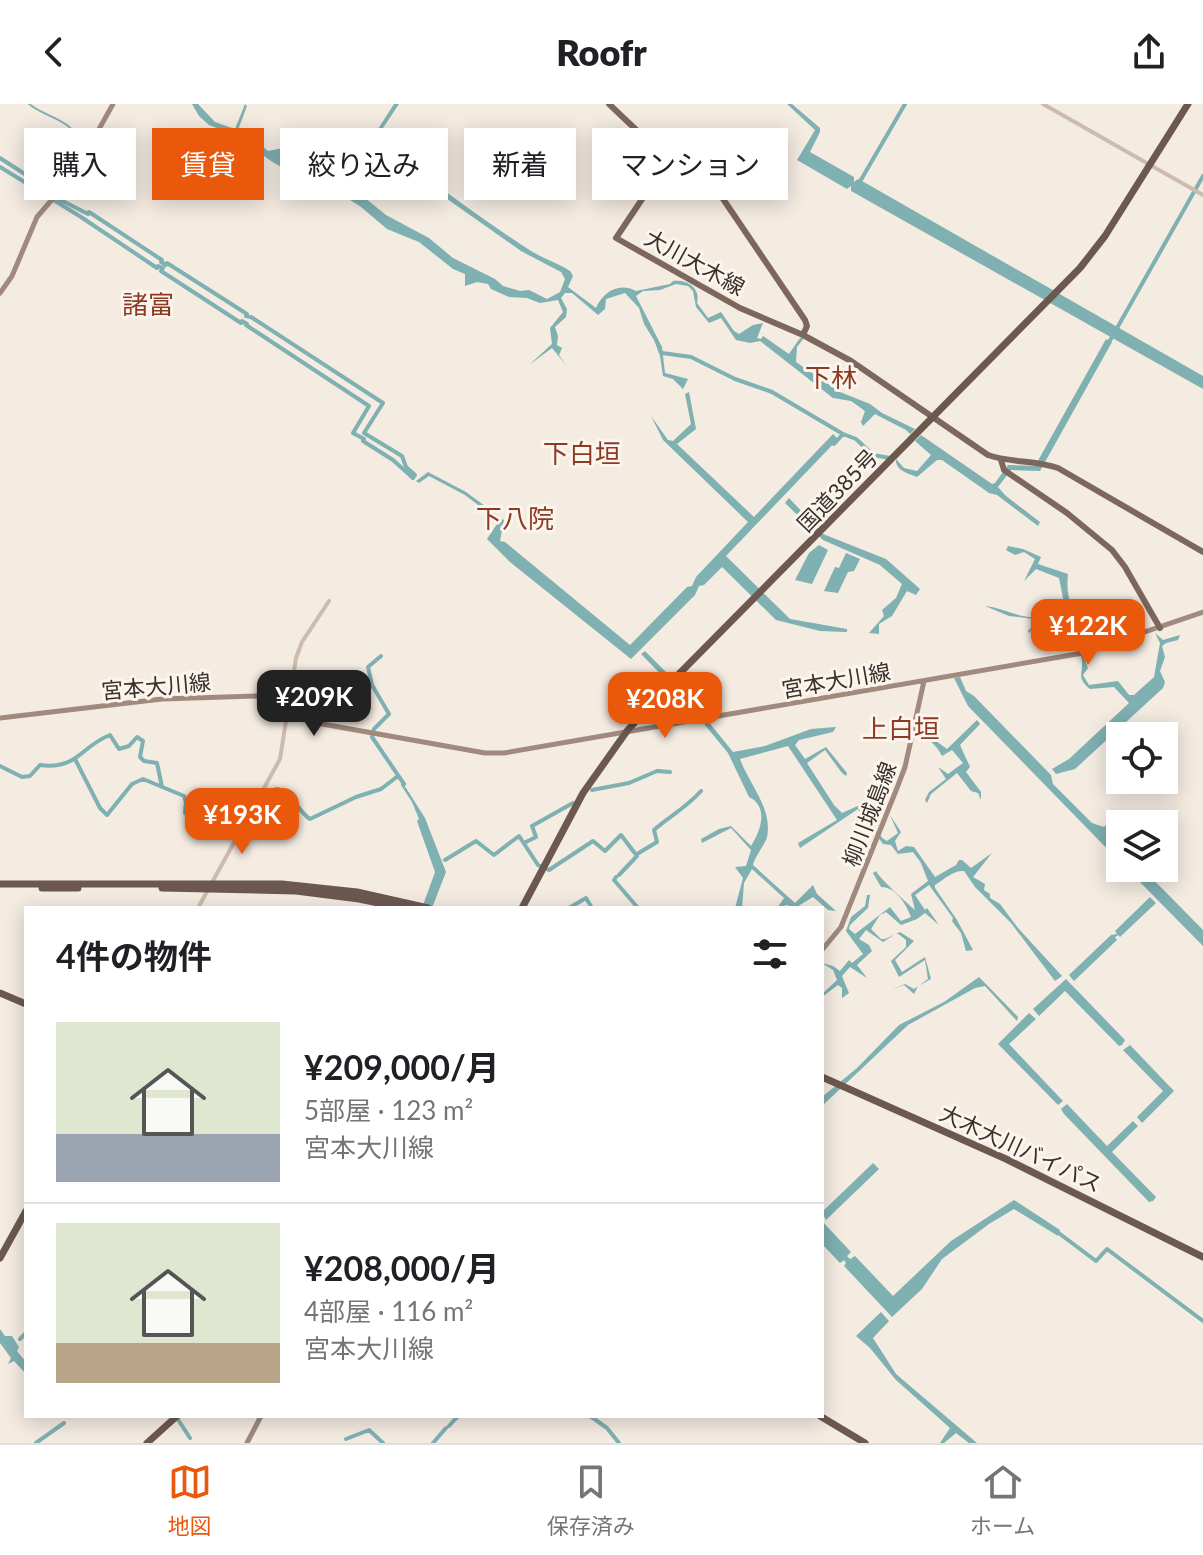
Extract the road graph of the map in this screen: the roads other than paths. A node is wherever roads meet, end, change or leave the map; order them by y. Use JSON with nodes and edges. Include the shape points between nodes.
{"nodes":[{"id":1,"x":113,"y":104,"type":"edge"},
{"id":2,"x":609,"y":104,"type":"edge"},
{"id":3,"x":1043,"y":104,"type":"edge"},
{"id":4,"x":1188,"y":104,"type":"edge"},
{"id":5,"x":634,"y":128,"type":"edge"},
{"id":6,"x":1151,"y":165,"type":"junction"},
{"id":7,"x":1202,"y":194,"type":"edge"},
{"id":8,"x":641,"y":200,"type":"edge"},
{"id":9,"x":726,"y":200,"type":"edge"},
{"id":10,"x":0,"y":293,"type":"edge"},
{"id":11,"x":803,"y":335,"type":"junction"},
{"id":12,"x":933,"y":417,"type":"junction"},
{"id":13,"x":1001,"y":460,"type":"junction"},
{"id":14,"x":1203,"y":552,"type":"edge"},
{"id":15,"x":329,"y":601,"type":"dead end"},
{"id":16,"x":1203,"y":612,"type":"edge"},
{"id":17,"x":1160,"y":628,"type":"junction"},
{"id":18,"x":924,"y":681,"type":"junction"},
{"id":19,"x":289,"y":709,"type":"junction"},
{"id":20,"x":0,"y":718,"type":"edge"},
{"id":21,"x":627,"y":731,"type":"junction"},
{"id":22,"x":0,"y":887,"type":"edge"},
{"id":23,"x":210,"y":887,"type":"junction"},
{"id":24,"x":199,"y":906,"type":"edge"},
{"id":25,"x":393,"y":906,"type":"edge"},
{"id":26,"x":421,"y":906,"type":"edge"},
{"id":27,"x":523,"y":906,"type":"edge"},
{"id":28,"x":824,"y":948,"type":"edge"},
{"id":29,"x":0,"y":993,"type":"edge"},
{"id":30,"x":24,"y":1003,"type":"edge"},
{"id":31,"x":824,"y":1080,"type":"edge"},
{"id":32,"x":24,"y":1215,"type":"edge"},
{"id":33,"x":0,"y":1258,"type":"edge"},
{"id":34,"x":1203,"y":1259,"type":"edge"},
{"id":35,"x":175,"y":1418,"type":"edge"},
{"id":36,"x":260,"y":1418,"type":"edge"},
{"id":37,"x":823,"y":1418,"type":"edge"},
{"id":38,"x":147,"y":1443,"type":"edge"},
{"id":39,"x":247,"y":1443,"type":"edge"},
{"id":40,"x":865,"y":1443,"type":"edge"}],
"edges":[{"from":1,"to":10,"type":"main road","via":[[82,163],[37,217]]},
{"from":2,"to":5,"type":"main road","name":"大川大木線"},
{"from":3,"to":6,"type":"street"},
{"from":4,"to":6,"type":"highway","name":"国道385号"},
{"from":6,"to":7,"type":"street"},
{"from":6,"to":12,"type":"highway","name":"国道385号","via":[[1105,236],[1057,292]]},
{"from":8,"to":11,"type":"main road","name":"大川大木線","via":[[616,238],[740,308]]},
{"from":9,"to":11,"type":"main road","name":"大川大木線","via":[[805,320]]},
{"from":11,"to":12,"type":"main road","name":"大川大木線"},
{"from":12,"to":13,"type":"main road","name":"大川大木線"},
{"from":12,"to":21,"type":"highway","name":"国道385号"},
{"from":13,"to":14,"type":"main road","name":"大川大木線","via":[[1058,468]]},
{"from":13,"to":17,"type":"main road","name":"大川大木線","via":[[1004,470],[1112,550]]},
{"from":15,"to":19,"type":"street","via":[[299,649]]},
{"from":16,"to":17,"type":"main road"},
{"from":17,"to":18,"type":"main road","via":[[1083,653]]},
{"from":18,"to":21,"type":"main road","name":"宮本大川線"},
{"from":18,"to":28,"type":"main road","name":"柳川城島線","via":[[905,767],[841,927]]},
{"from":19,"to":20,"type":"main road","name":"宮本大川線","via":[[258,696],[220,697]]},
{"from":19,"to":21,"type":"main road","name":"宮本大川線","via":[[311,722],[485,753],[519,752]]},
{"from":19,"to":23,"type":"street","via":[[281,754]]},
{"from":21,"to":27,"type":"highway","name":"国道385号","via":[[583,793]]},
{"from":22,"to":23,"type":"highway"},
{"from":23,"to":24,"type":"street"},
{"from":23,"to":25,"type":"highway","via":[[304,892]]},
{"from":23,"to":26,"type":"highway","via":[[328,888]]},
{"from":29,"to":30,"type":"highway"},
{"from":31,"to":34,"type":"highway","name":"大木大川バイパス","via":[[1006,1159]]},
{"from":32,"to":33,"type":"highway"},
{"from":35,"to":38,"type":"highway"},
{"from":36,"to":39,"type":"main road"},
{"from":37,"to":40,"type":"highway"}]}
